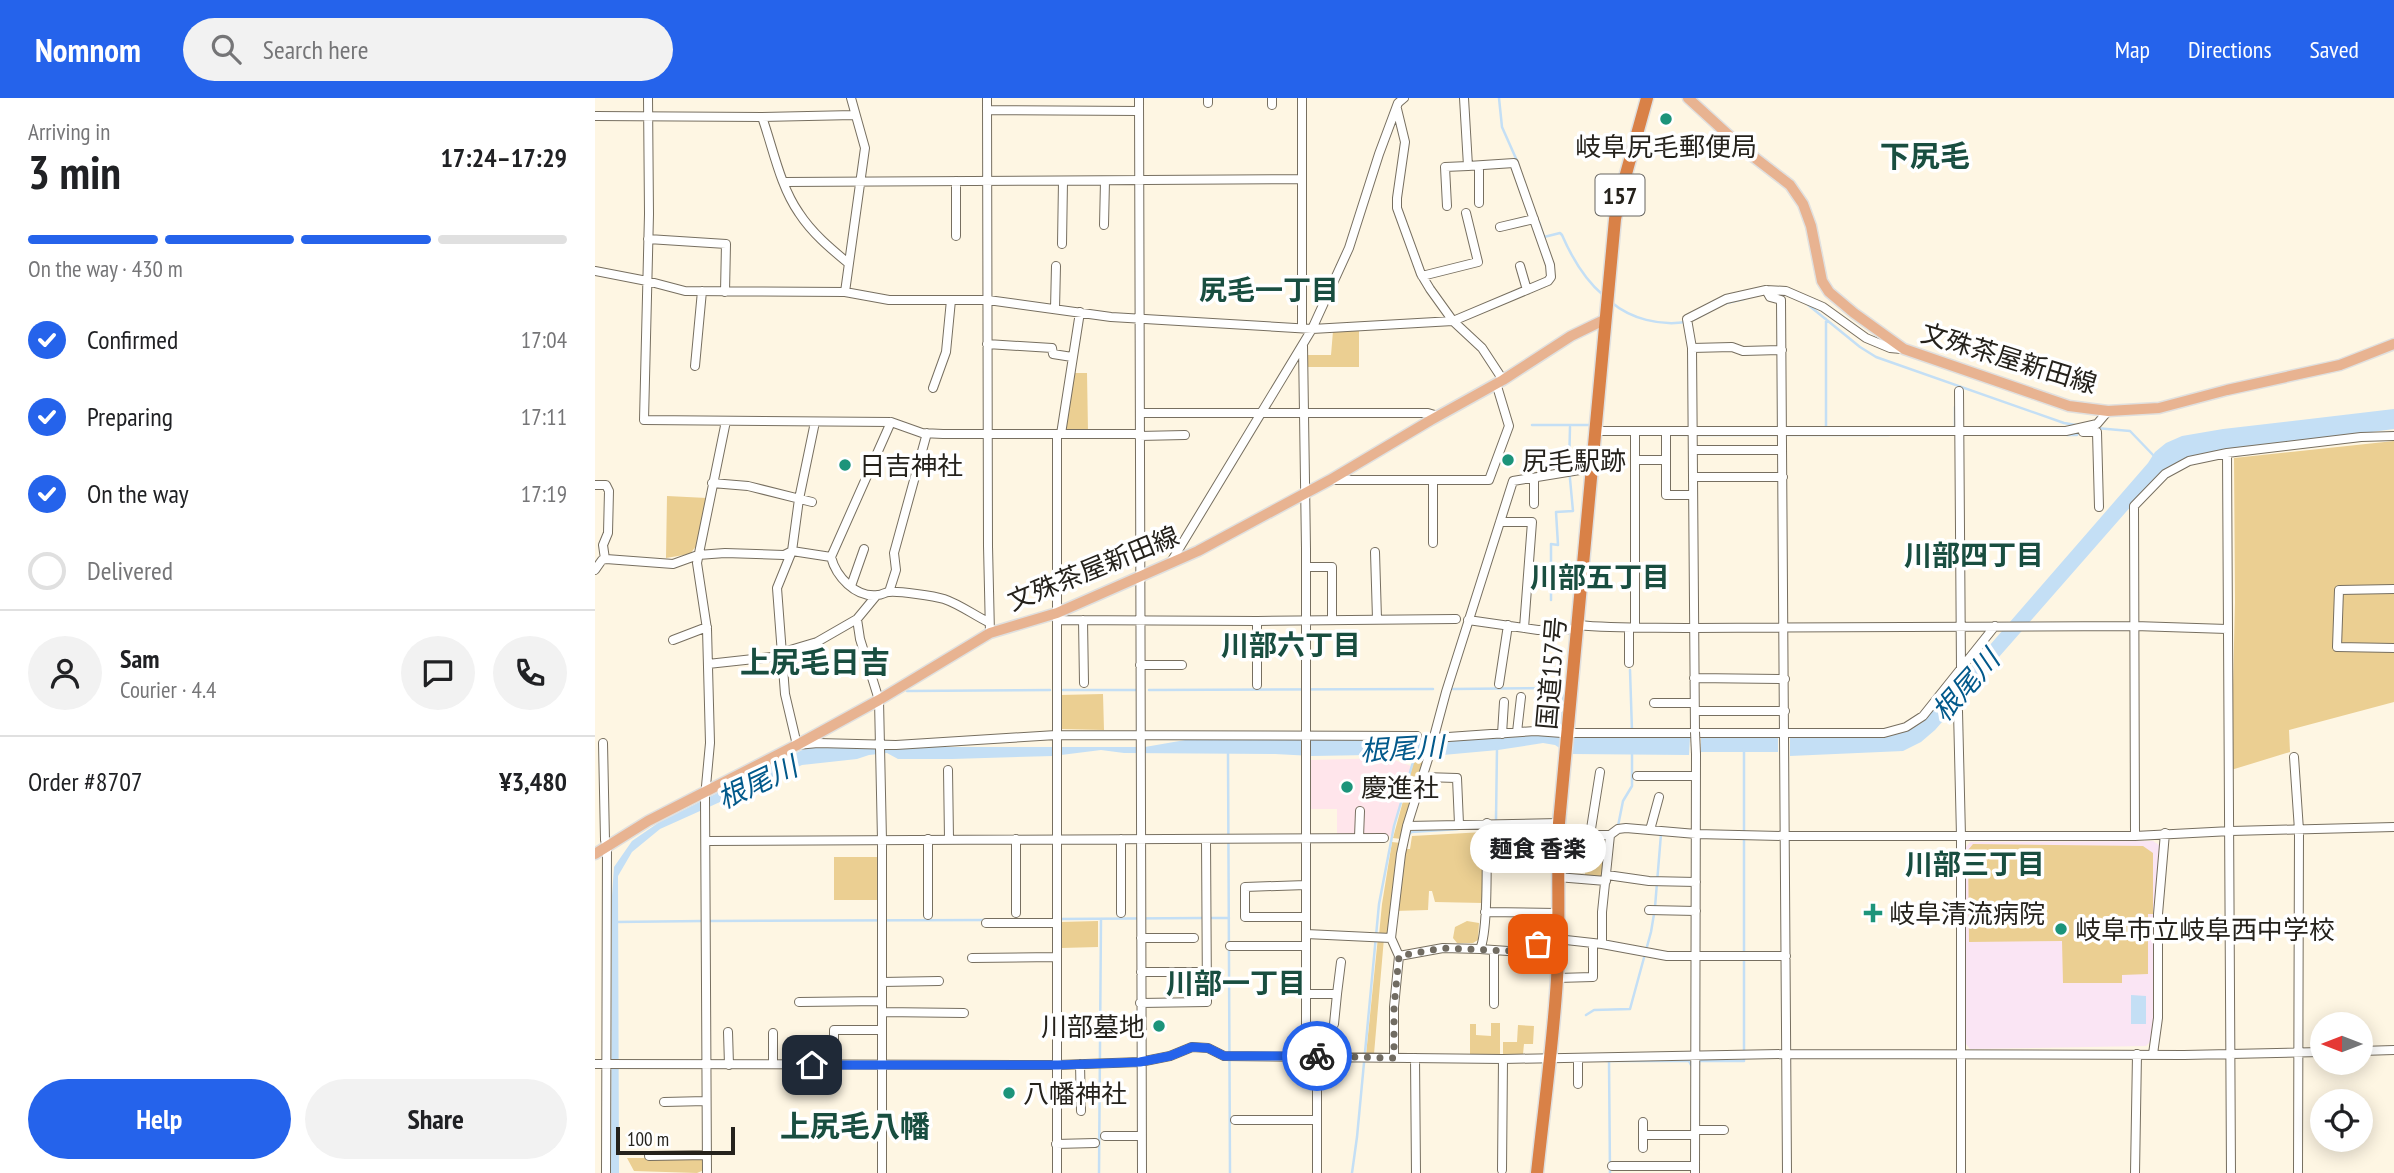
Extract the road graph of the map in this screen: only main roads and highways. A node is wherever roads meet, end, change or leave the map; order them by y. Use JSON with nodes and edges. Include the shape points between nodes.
{"nodes":[{"id":1,"x":1647,"y":98,"type":"edge"},
{"id":2,"x":1688,"y":98,"type":"edge"},
{"id":3,"x":1605,"y":319,"type":"junction"},
{"id":4,"x":2394,"y":344,"type":"edge"},
{"id":5,"x":595,"y":854,"type":"edge"},
{"id":6,"x":1537,"y":1173,"type":"edge"}],
"edges":[{"from":1,"to":3,"type":"highway","name":"国道157号","number":"157","via":[[1615,219]]},
{"from":2,"to":4,"type":"main road","name":"文殊茶屋新田線","via":[[1790,185],[1803,204],[1822,281],[1829,292],[1904,349],[2069,406],[2108,411],[2159,408],[2340,365]]},
{"from":3,"to":5,"type":"main road","name":"文殊茶屋新田線","via":[[1330,480],[1198,551],[1057,616],[989,627],[879,701],[648,821]]},
{"from":3,"to":6,"type":"highway","name":"国道157号","number":"157","via":[[1559,829],[1557,978]]}]}
